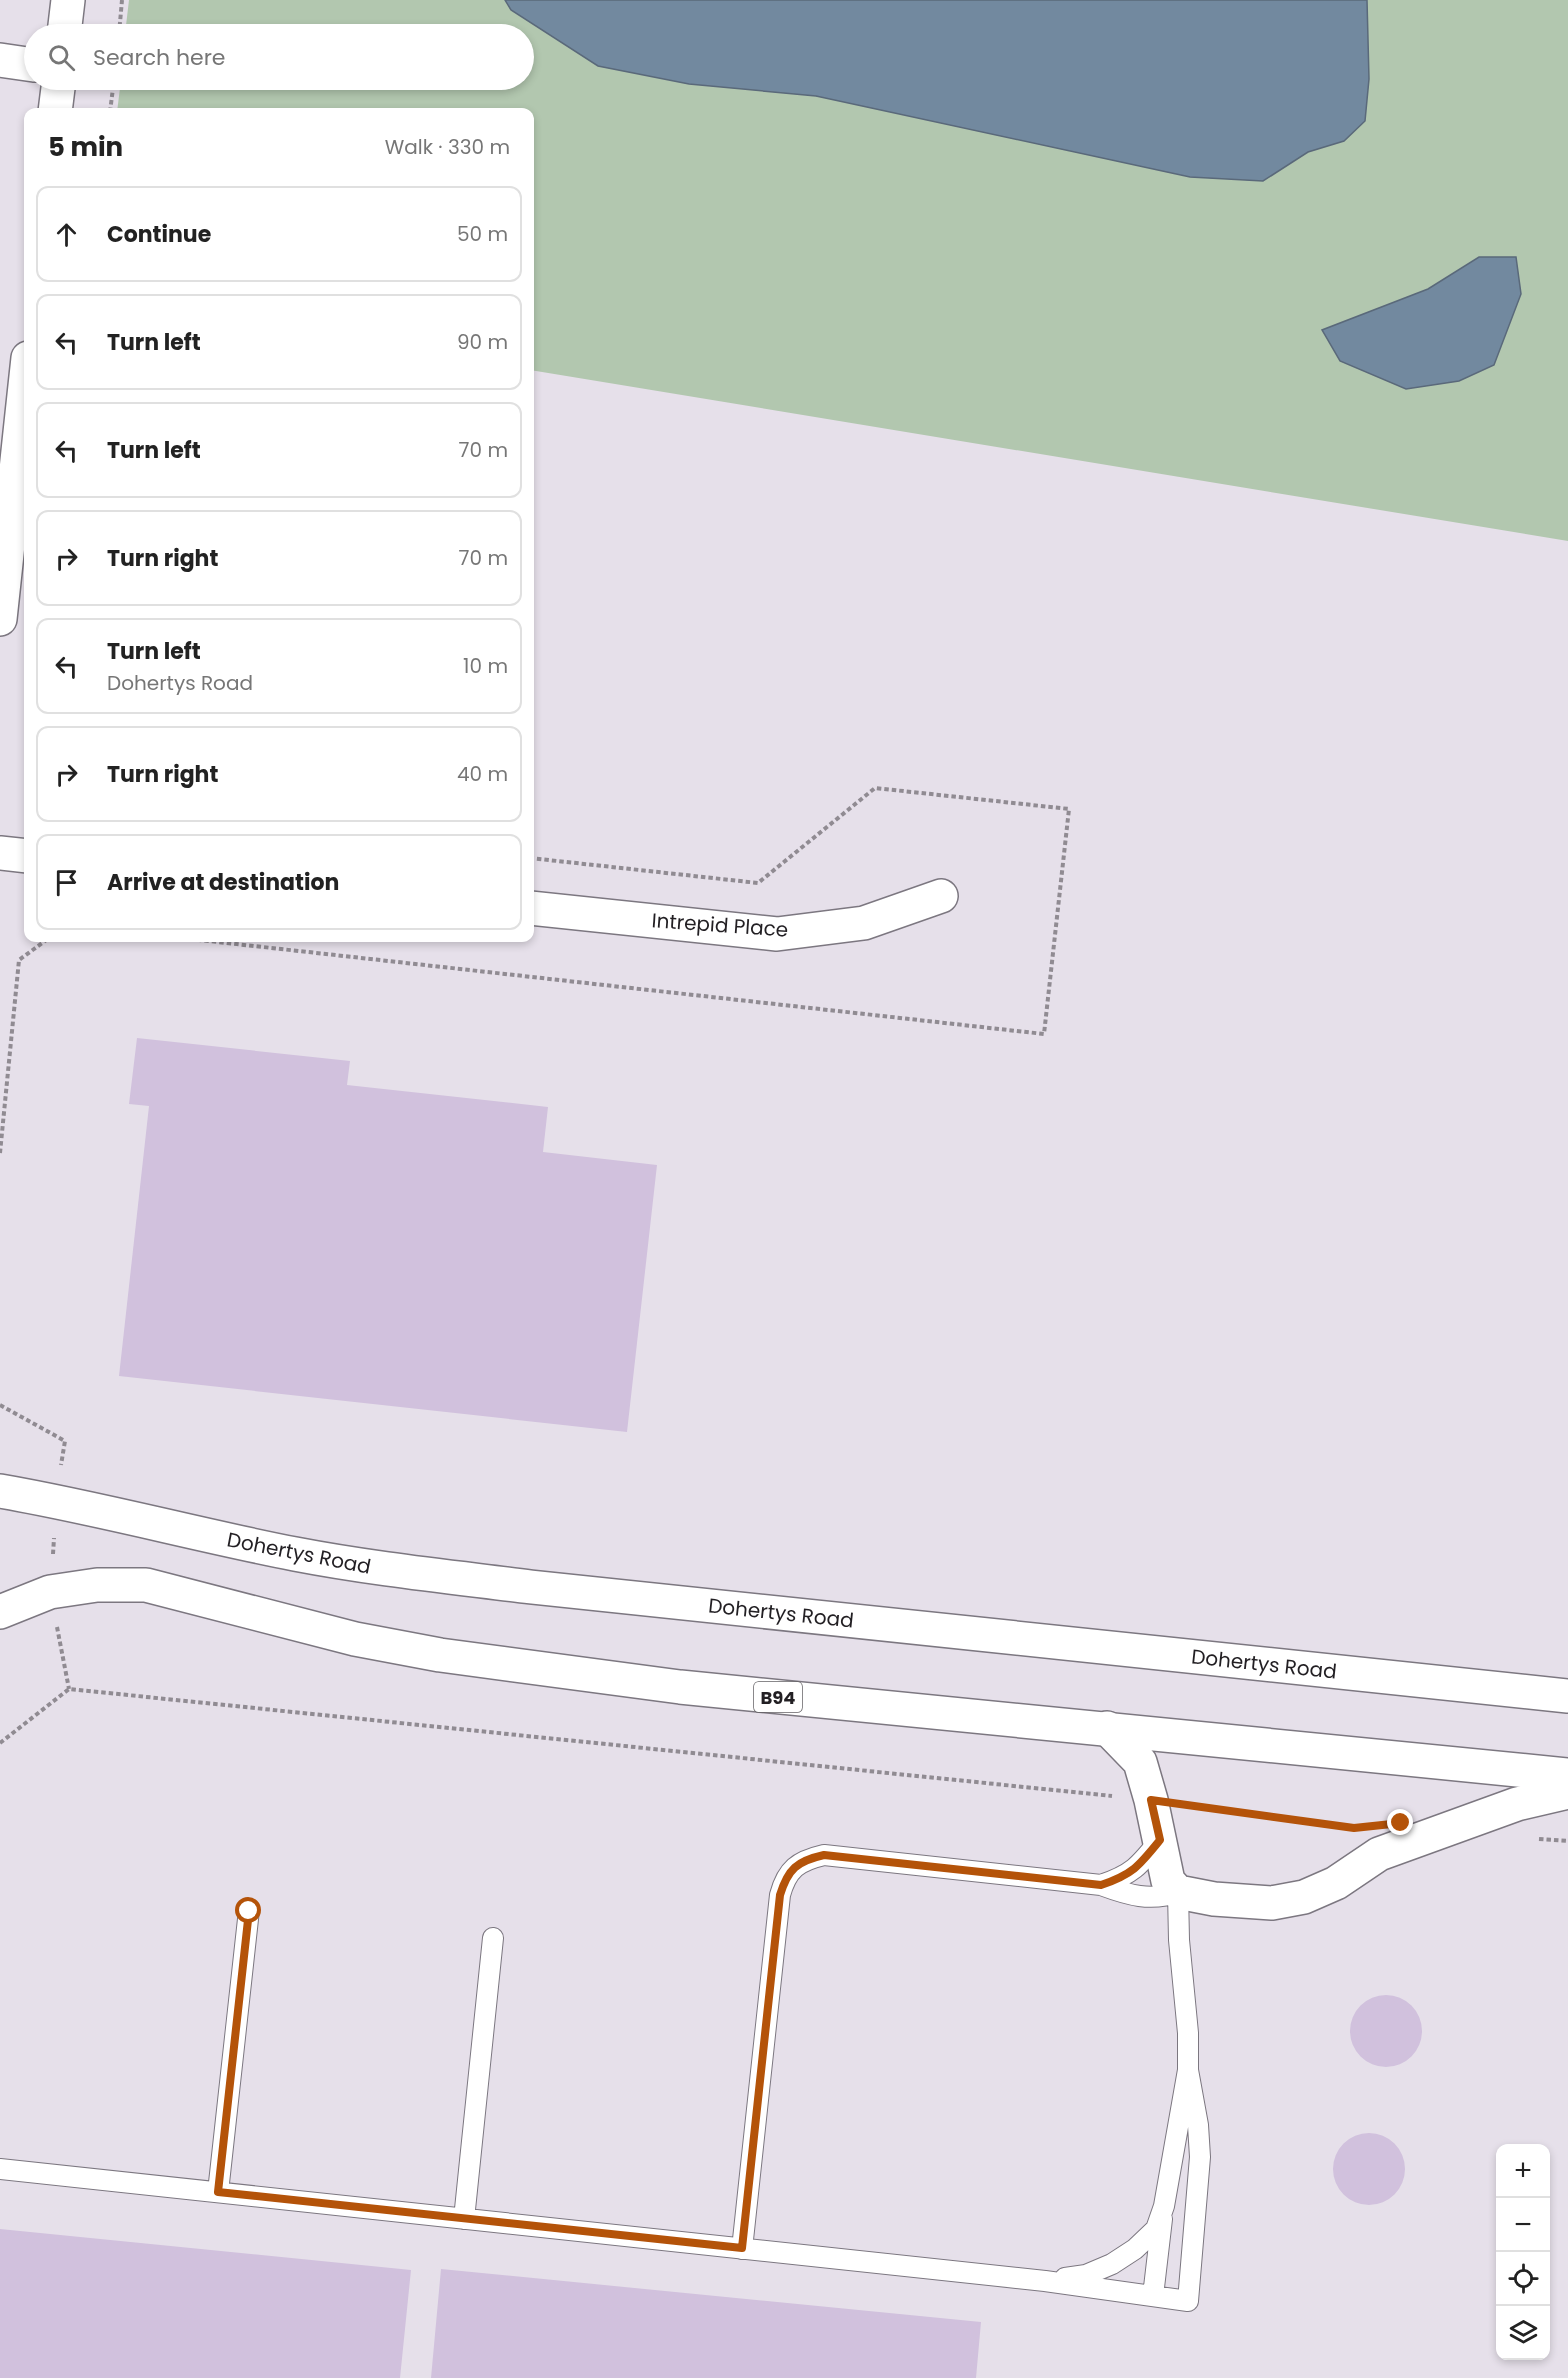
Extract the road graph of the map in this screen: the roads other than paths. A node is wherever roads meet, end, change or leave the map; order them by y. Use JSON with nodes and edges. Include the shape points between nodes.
{"nodes":[{"id":1,"x":68,"y":0,"type":"edge"},
{"id":2,"x":65,"y":24,"type":"edge"},
{"id":3,"x":0,"y":60,"type":"edge"},
{"id":4,"x":24,"y":63,"type":"edge"},
{"id":5,"x":58,"y":90,"type":"edge"},
{"id":6,"x":56,"y":108,"type":"edge"},
{"id":7,"x":24,"y":395,"type":"edge"},
{"id":8,"x":0,"y":619,"type":"edge"},
{"id":9,"x":0,"y":853,"type":"edge"},
{"id":10,"x":24,"y":856,"type":"edge"},
{"id":11,"x":942,"y":896,"type":"dead end"},
{"id":12,"x":534,"y":908,"type":"edge"},
{"id":13,"x":0,"y":1491,"type":"edge"},
{"id":14,"x":0,"y":1612,"type":"edge"},
{"id":15,"x":1568,"y":1696,"type":"edge"},
{"id":16,"x":1107,"y":1728,"type":"junction"},
{"id":17,"x":1568,"y":1775,"type":"edge"},
{"id":18,"x":1568,"y":1792,"type":"edge"},
{"id":19,"x":1160,"y":1840,"type":"junction"},
{"id":20,"x":1101,"y":1885,"type":"junction"},
{"id":21,"x":1178,"y":1892,"type":"junction"},
{"id":22,"x":249,"y":1911,"type":"dead end"},
{"id":23,"x":493,"y":1938,"type":"dead end"},
{"id":24,"x":1188,"y":2070,"type":"junction"},
{"id":25,"x":0,"y":2169,"type":"edge"},
{"id":26,"x":218,"y":2192,"type":"junction"},
{"id":27,"x":1164,"y":2206,"type":"junction"},
{"id":28,"x":464,"y":2219,"type":"junction"},
{"id":29,"x":742,"y":2248,"type":"junction"},
{"id":30,"x":1045,"y":2281,"type":"junction"},
{"id":31,"x":1153,"y":2296,"type":"junction"}],
"edges":[{"from":1,"to":2,"type":"main road"},
{"from":3,"to":4,"type":"main road"},
{"from":5,"to":6,"type":"main road"},
{"from":7,"to":8,"type":"main road"},
{"from":9,"to":10,"type":"main road"},
{"from":11,"to":12,"type":"main road","name":"Intrepid Place","via":[[864,923],[777,934]]},
{"from":13,"to":15,"type":"main road","name":"Dohertys Road","via":[[380,1568]]},
{"from":14,"to":16,"type":"main road","number":"B94","via":[[50,1592],[97,1585],[146,1585],[355,1640],[440,1655],[681,1687]]},
{"from":16,"to":17,"type":"main road","number":"B94"},
{"from":16,"to":19,"type":"main road","via":[[1140,1762]]},
{"from":18,"to":21,"type":"main road","via":[[1517,1804],[1379,1854],[1336,1883],[1304,1897],[1272,1903]]},
{"from":19,"to":20,"type":"lane","via":[[1123,1878]]},
{"from":19,"to":21,"type":"main road","via":[[1168,1881]]},
{"from":20,"to":21,"type":"lane","via":[[1131,1896],[1162,1898]]},
{"from":20,"to":29,"type":"lane","via":[[824,1855],[794,1867],[780,1895]]},
{"from":21,"to":24,"type":"lane"},
{"from":22,"to":26,"type":"lane"},
{"from":23,"to":28,"type":"lane"},
{"from":24,"to":27,"type":"lane"},
{"from":24,"to":31,"type":"lane","via":[[1200,2157],[1188,2301]]},
{"from":25,"to":26,"type":"lane"},
{"from":26,"to":28,"type":"lane"},
{"from":27,"to":30,"type":"lane","via":[[1156,2229],[1112,2264],[1086,2275]]},
{"from":27,"to":31,"type":"lane"},
{"from":28,"to":29,"type":"lane"},
{"from":29,"to":30,"type":"lane"},
{"from":30,"to":31,"type":"lane"}]}
